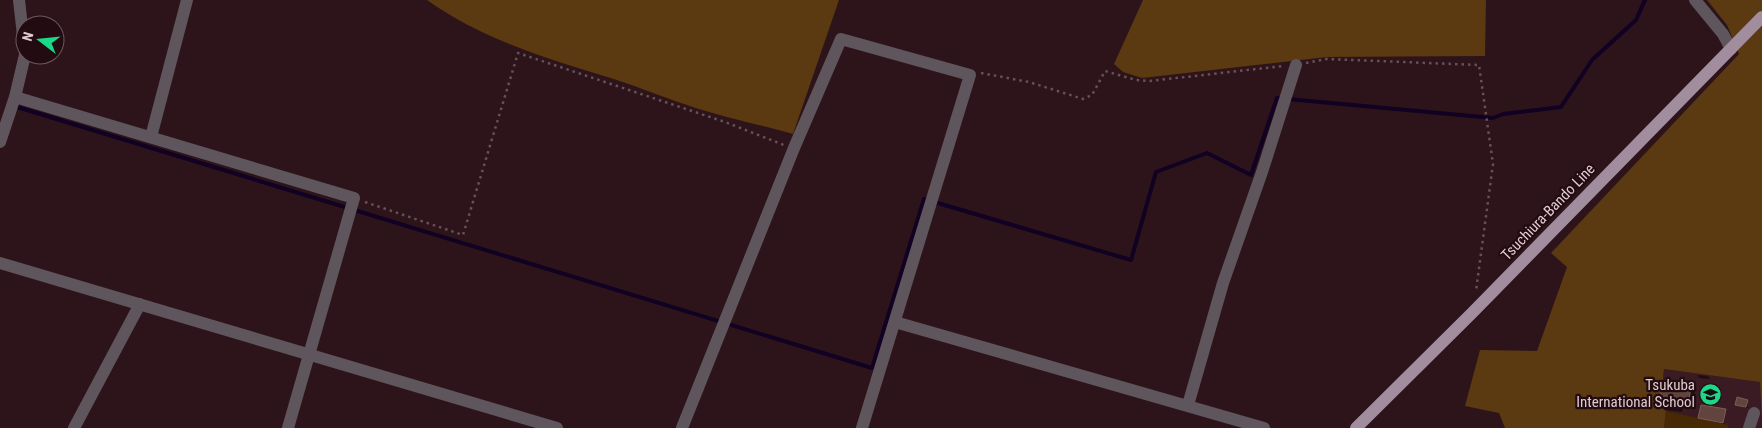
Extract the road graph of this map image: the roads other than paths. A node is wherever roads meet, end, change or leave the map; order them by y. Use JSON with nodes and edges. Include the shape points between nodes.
{"nodes":[{"id":1,"x":20,"y":0,"type":"edge"},
{"id":2,"x":187,"y":0,"type":"edge"},
{"id":3,"x":1695,"y":0,"type":"edge"},
{"id":4,"x":21,"y":15,"type":"edge"},
{"id":5,"x":1762,"y":17,"type":"edge"},
{"id":6,"x":1731,"y":48,"type":"junction"},
{"id":7,"x":22,"y":65,"type":"edge"},
{"id":8,"x":1296,"y":65,"type":"road end"},
{"id":9,"x":15,"y":97,"type":"junction"},
{"id":10,"x":151,"y":136,"type":"junction"},
{"id":11,"x":0,"y":142,"type":"edge"},
{"id":12,"x":0,"y":263,"type":"edge"},
{"id":13,"x":140,"y":304,"type":"junction"},
{"id":14,"x":895,"y":322,"type":"junction"},
{"id":15,"x":310,"y":354,"type":"junction"},
{"id":16,"x":1188,"y":406,"type":"junction"},
{"id":17,"x":1754,"y":414,"type":"dead end"},
{"id":18,"x":522,"y":422,"type":"edge"},
{"id":19,"x":74,"y":428,"type":"edge"},
{"id":20,"x":288,"y":428,"type":"edge"},
{"id":21,"x":557,"y":428,"type":"edge"},
{"id":22,"x":682,"y":428,"type":"edge"},
{"id":23,"x":862,"y":428,"type":"edge"},
{"id":24,"x":1264,"y":428,"type":"edge"},
{"id":25,"x":1356,"y":428,"type":"edge"},
{"id":26,"x":1749,"y":428,"type":"edge"}],
"edges":[{"from":1,"to":4,"type":"street"},
{"from":2,"to":10,"type":"street"},
{"from":3,"to":6,"type":"street","via":[[1724,34]]},
{"from":5,"to":6,"type":"main road","name":"Tsuchiura-Bando Line"},
{"from":6,"to":25,"type":"main road","name":"Tsuchiura-Bando Line"},
{"from":7,"to":9,"type":"street"},
{"from":8,"to":16,"type":"street","via":[[1223,284]]},
{"from":9,"to":10,"type":"street"},
{"from":9,"to":11,"type":"street"},
{"from":10,"to":15,"type":"street","via":[[354,198]]},
{"from":12,"to":13,"type":"street"},
{"from":13,"to":15,"type":"street"},
{"from":13,"to":19,"type":"street"},
{"from":14,"to":16,"type":"street"},
{"from":14,"to":22,"type":"street","via":[[970,75],[841,39]]},
{"from":14,"to":23,"type":"street"},
{"from":15,"to":18,"type":"street"},
{"from":15,"to":20,"type":"street"},
{"from":16,"to":24,"type":"street"},
{"from":17,"to":26,"type":"street"},
{"from":18,"to":21,"type":"street"}]}
